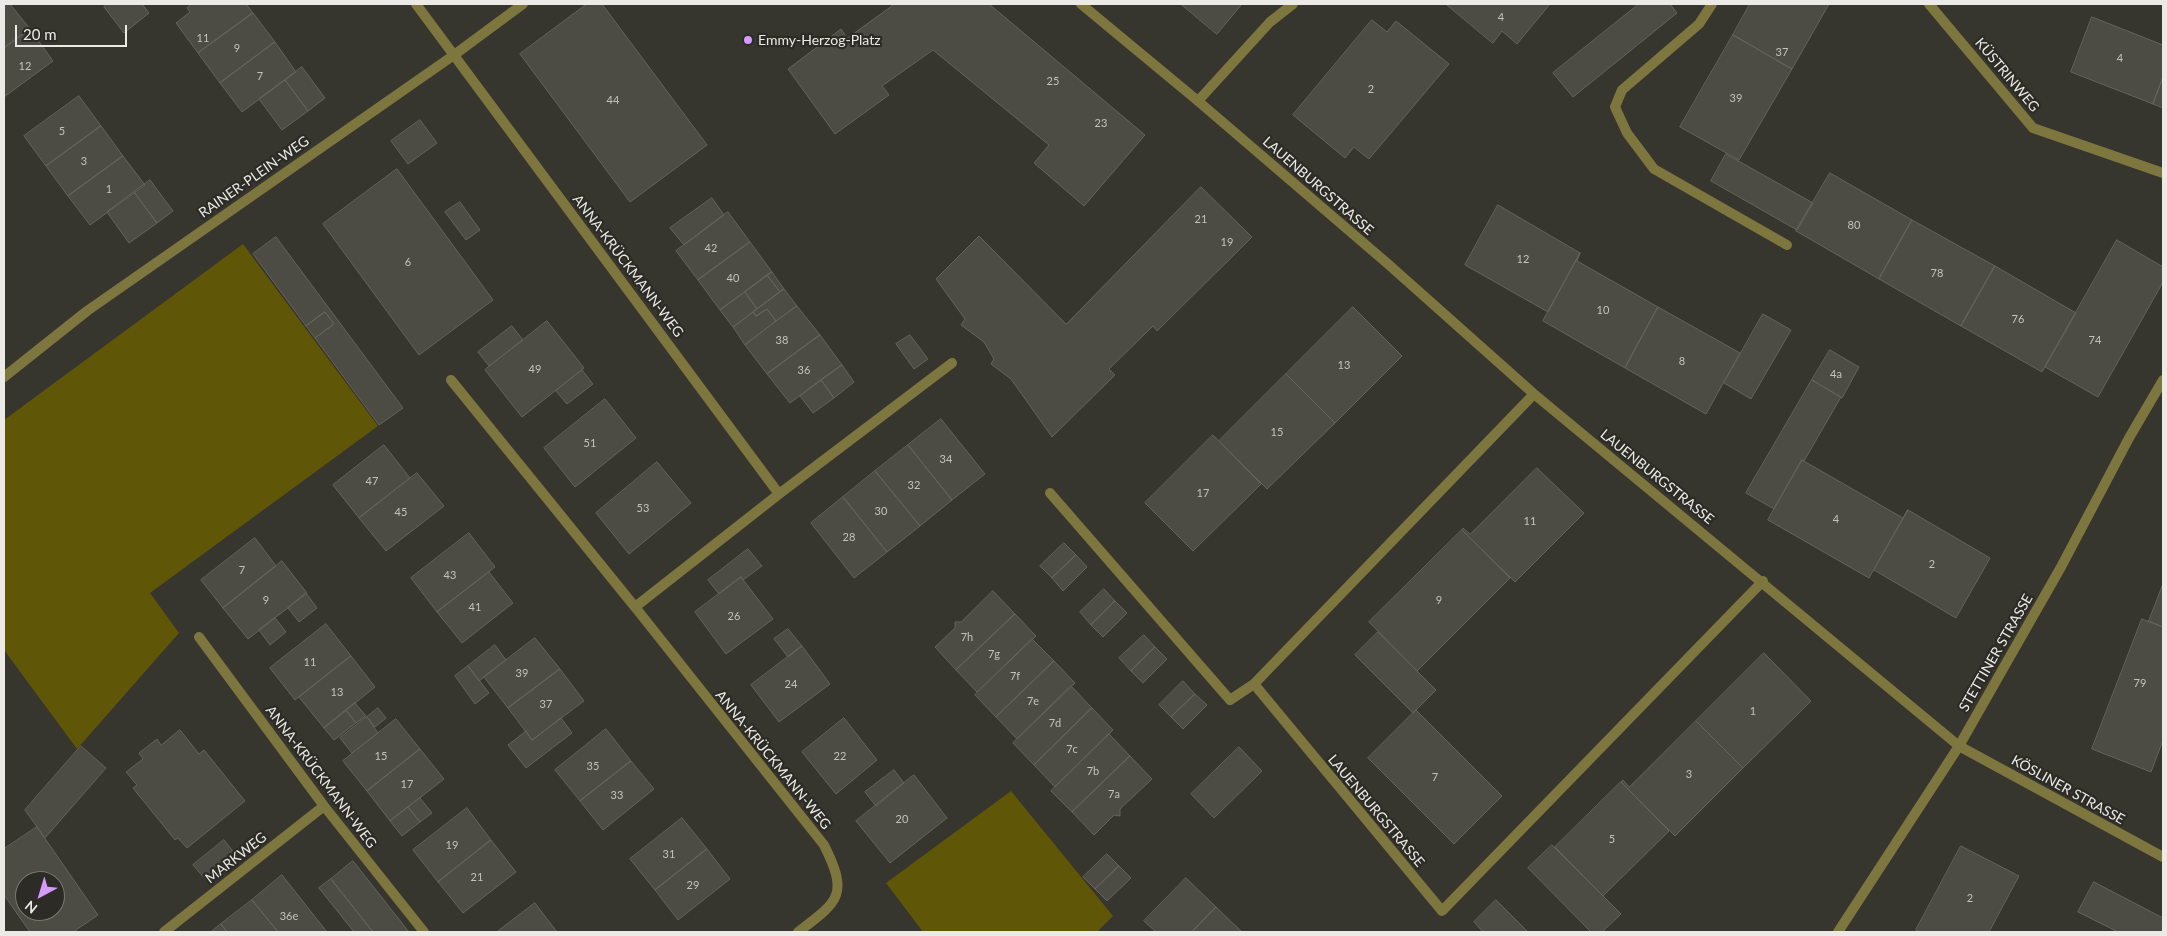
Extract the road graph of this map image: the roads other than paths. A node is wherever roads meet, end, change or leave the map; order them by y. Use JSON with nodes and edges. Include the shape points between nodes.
{"nodes":[{"id":1,"x":416,"y":4,"type":"edge"},
{"id":2,"x":523,"y":4,"type":"edge"},
{"id":3,"x":1081,"y":4,"type":"edge"},
{"id":4,"x":1293,"y":4,"type":"edge"},
{"id":5,"x":1712,"y":4,"type":"edge"},
{"id":6,"x":1929,"y":4,"type":"edge"},
{"id":7,"x":454,"y":55,"type":"junction"},
{"id":8,"x":1198,"y":101,"type":"junction"},
{"id":9,"x":2163,"y":173,"type":"edge"},
{"id":10,"x":1787,"y":245,"type":"dead end"},
{"id":11,"x":952,"y":363,"type":"dead end"},
{"id":12,"x":4,"y":377,"type":"edge"},
{"id":13,"x":451,"y":380,"type":"dead end"},
{"id":14,"x":2163,"y":380,"type":"edge"},
{"id":15,"x":1534,"y":394,"type":"junction"},
{"id":16,"x":1050,"y":493,"type":"dead end"},
{"id":17,"x":779,"y":494,"type":"junction"},
{"id":18,"x":1763,"y":581,"type":"junction"},
{"id":19,"x":635,"y":607,"type":"junction"},
{"id":20,"x":199,"y":636,"type":"dead end"},
{"id":21,"x":1254,"y":684,"type":"junction"},
{"id":22,"x":1959,"y":746,"type":"junction"},
{"id":23,"x":324,"y":806,"type":"junction"},
{"id":24,"x":2163,"y":857,"type":"edge"},
{"id":25,"x":164,"y":932,"type":"edge"},
{"id":26,"x":424,"y":932,"type":"edge"},
{"id":27,"x":798,"y":932,"type":"edge"},
{"id":28,"x":1838,"y":932,"type":"edge"}],
"edges":[{"from":1,"to":7,"type":"street","name":"ANNA-KRÜCKMANN-WEG"},
{"from":2,"to":7,"type":"street","name":"RAINER-PLEIN-WEG"},
{"from":3,"to":8,"type":"street","name":"LAUENBURGSTRASSE"},
{"from":4,"to":8,"type":"street","via":[[1270,22]]},
{"from":5,"to":10,"type":"street","via":[[1699,24],[1622,90],[1615,107],[1627,133],[1654,169]]},
{"from":6,"to":9,"type":"street","name":"KÜSTRINWEG","via":[[2033,128]]},
{"from":7,"to":12,"type":"street","name":"RAINER-PLEIN-WEG","via":[[87,311]]},
{"from":7,"to":17,"type":"street","name":"ANNA-KRÜCKMANN-WEG"},
{"from":8,"to":15,"type":"street","name":"LAUENBURGSTRASSE"},
{"from":11,"to":17,"type":"street"},
{"from":13,"to":19,"type":"street","name":"ANNA-KRÜCKMANN-WEG"},
{"from":14,"to":22,"type":"street","name":"STETTINER STRASSE"},
{"from":15,"to":18,"type":"street","name":"LAUENBURGSTRASSE"},
{"from":15,"to":21,"type":"street"},
{"from":16,"to":21,"type":"street","via":[[1230,700]]},
{"from":17,"to":19,"type":"street"},
{"from":18,"to":21,"type":"street","name":"LAUENBURGSTRASSE","via":[[1442,911]]},
{"from":18,"to":22,"type":"street","name":"LAUENBURGSTRASSE"},
{"from":19,"to":27,"type":"street","name":"ANNA-KRÜCKMANN-WEG","via":[[828,852],[838,882],[836,896],[825,911]]},
{"from":20,"to":23,"type":"street","name":"ANNA-KRÜCKMANN-WEG"},
{"from":22,"to":24,"type":"street","name":"KÖSLINER STRASSE"},
{"from":22,"to":28,"type":"street","name":"STETTINER STRASSE"},
{"from":23,"to":25,"type":"street","name":"MARKWEG"},
{"from":23,"to":26,"type":"street","name":"ANNA-KRÜCKMANN-WEG"}]}
